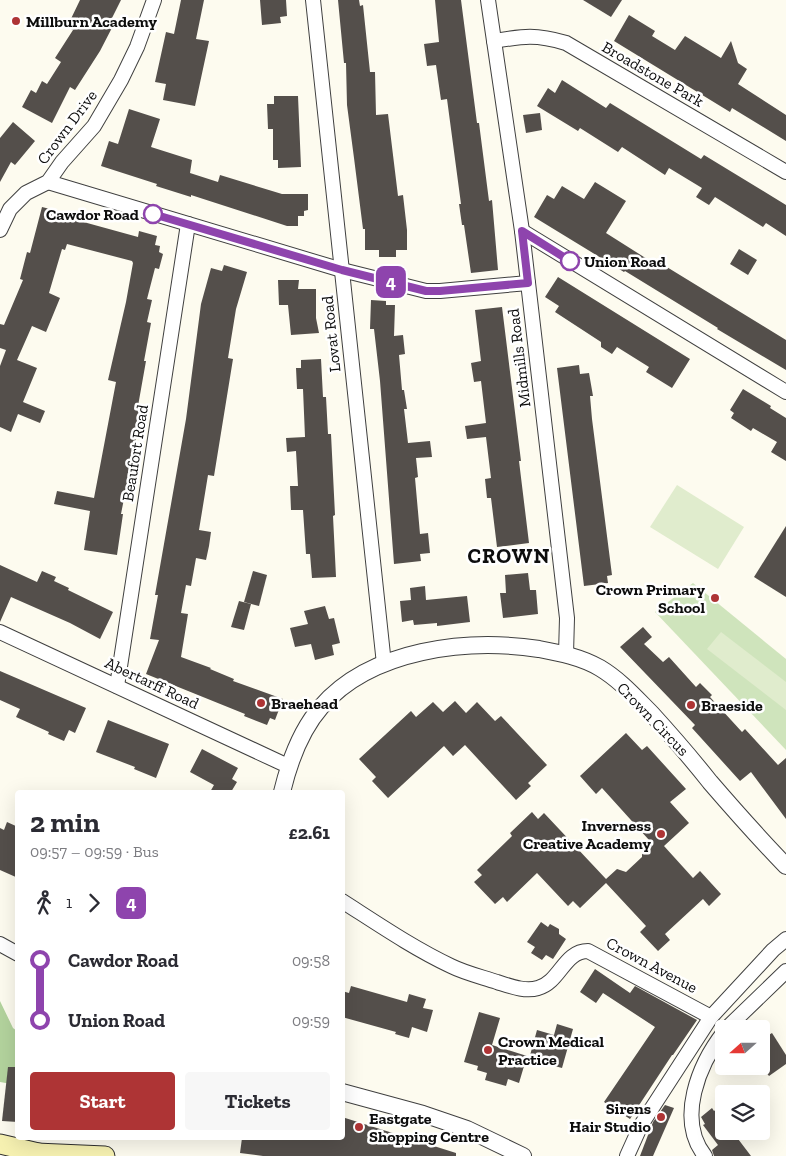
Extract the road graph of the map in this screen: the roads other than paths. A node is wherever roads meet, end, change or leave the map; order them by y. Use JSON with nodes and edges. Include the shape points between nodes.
{"nodes":[{"id":1,"x":154,"y":0,"type":"edge"},
{"id":2,"x":313,"y":0,"type":"edge"},
{"id":3,"x":488,"y":0,"type":"edge"},
{"id":4,"x":494,"y":41,"type":"junction"},
{"id":5,"x":786,"y":172,"type":"edge"},
{"id":6,"x":48,"y":182,"type":"junction"},
{"id":7,"x":188,"y":224,"type":"junction"},
{"id":8,"x":0,"y":230,"type":"edge"},
{"id":9,"x":522,"y":231,"type":"junction"},
{"id":10,"x":342,"y":270,"type":"junction"},
{"id":11,"x":528,"y":283,"type":"junction"},
{"id":12,"x":786,"y":392,"type":"edge"},
{"id":13,"x":0,"y":632,"type":"edge"},
{"id":14,"x":566,"y":654,"type":"junction"},
{"id":15,"x":384,"y":664,"type":"junction"},
{"id":16,"x":117,"y":686,"type":"junction"},
{"id":17,"x":288,"y":766,"type":"junction"},
{"id":18,"x":282,"y":790,"type":"edge"},
{"id":19,"x":786,"y":866,"type":"edge"},
{"id":20,"x":345,"y":903,"type":"edge"},
{"id":21,"x":786,"y":940,"type":"edge"},
{"id":22,"x":0,"y":944,"type":"edge"},
{"id":23,"x":15,"y":952,"type":"edge"},
{"id":24,"x":786,"y":971,"type":"edge"},
{"id":25,"x":711,"y":1017,"type":"junction"},
{"id":26,"x":735,"y":1020,"type":"edge"},
{"id":27,"x":715,"y":1046,"type":"edge"},
{"id":28,"x":345,"y":1093,"type":"edge"},
{"id":29,"x":0,"y":1144,"type":"edge"},
{"id":30,"x":43,"y":1154,"type":"edge"},
{"id":31,"x":105,"y":1156,"type":"edge"},
{"id":32,"x":523,"y":1156,"type":"edge"},
{"id":33,"x":627,"y":1156,"type":"edge"},
{"id":34,"x":705,"y":1156,"type":"edge"}],
"edges":[{"from":1,"to":6,"type":"street","name":"Crown Drive","via":[[137,47],[105,109]]},
{"from":2,"to":10,"type":"street","name":"Lovat Road"},
{"from":3,"to":4,"type":"street","name":"Midmills Road"},
{"from":4,"to":5,"type":"street","name":"Broadstone Park","via":[[525,36],[566,43]]},
{"from":4,"to":9,"type":"street","name":"Midmills Road"},
{"from":6,"to":7,"type":"street"},
{"from":6,"to":8,"type":"street","name":"Crown Drive","via":[[26,193],[10,210]]},
{"from":7,"to":10,"type":"street"},
{"from":7,"to":16,"type":"street","name":"Beaufort Road"},
{"from":9,"to":11,"type":"street","name":"Midmills Road"},
{"from":9,"to":12,"type":"street"},
{"from":10,"to":11,"type":"street","via":[[426,291]]},
{"from":10,"to":15,"type":"street","name":"Lovat Road"},
{"from":11,"to":14,"type":"street","name":"Midmills Road","via":[[567,618]]},
{"from":13,"to":16,"type":"street","name":"Abertarff Road"},
{"from":14,"to":15,"type":"street","name":"Crown Circus","via":[[479,645],[430,650]]},
{"from":14,"to":19,"type":"street","name":"Crown Circus","via":[[600,668],[627,688]]},
{"from":15,"to":17,"type":"street","name":"Crown Circus","via":[[347,683],[320,707]]},
{"from":16,"to":17,"type":"street","name":"Abertarff Road"},
{"from":17,"to":18,"type":"street","name":"Crown Circus"},
{"from":20,"to":25,"type":"street","name":"Crown Avenue","via":[[421,951],[472,974],[517,988],[539,988],[550,981],[571,957],[580,951],[588,951]]},
{"from":21,"to":25,"type":"street"},
{"from":22,"to":23,"type":"street"},
{"from":24,"to":26,"type":"street"},
{"from":25,"to":33,"type":"street","via":[[641,1125]]},
{"from":27,"to":34,"type":"street","via":[[706,1059],[694,1092],[691,1112],[693,1130]]},
{"from":28,"to":32,"type":"street","via":[[467,1129]]},
{"from":29,"to":30,"type":"main road"},
{"from":30,"to":31,"type":"main road"}]}
